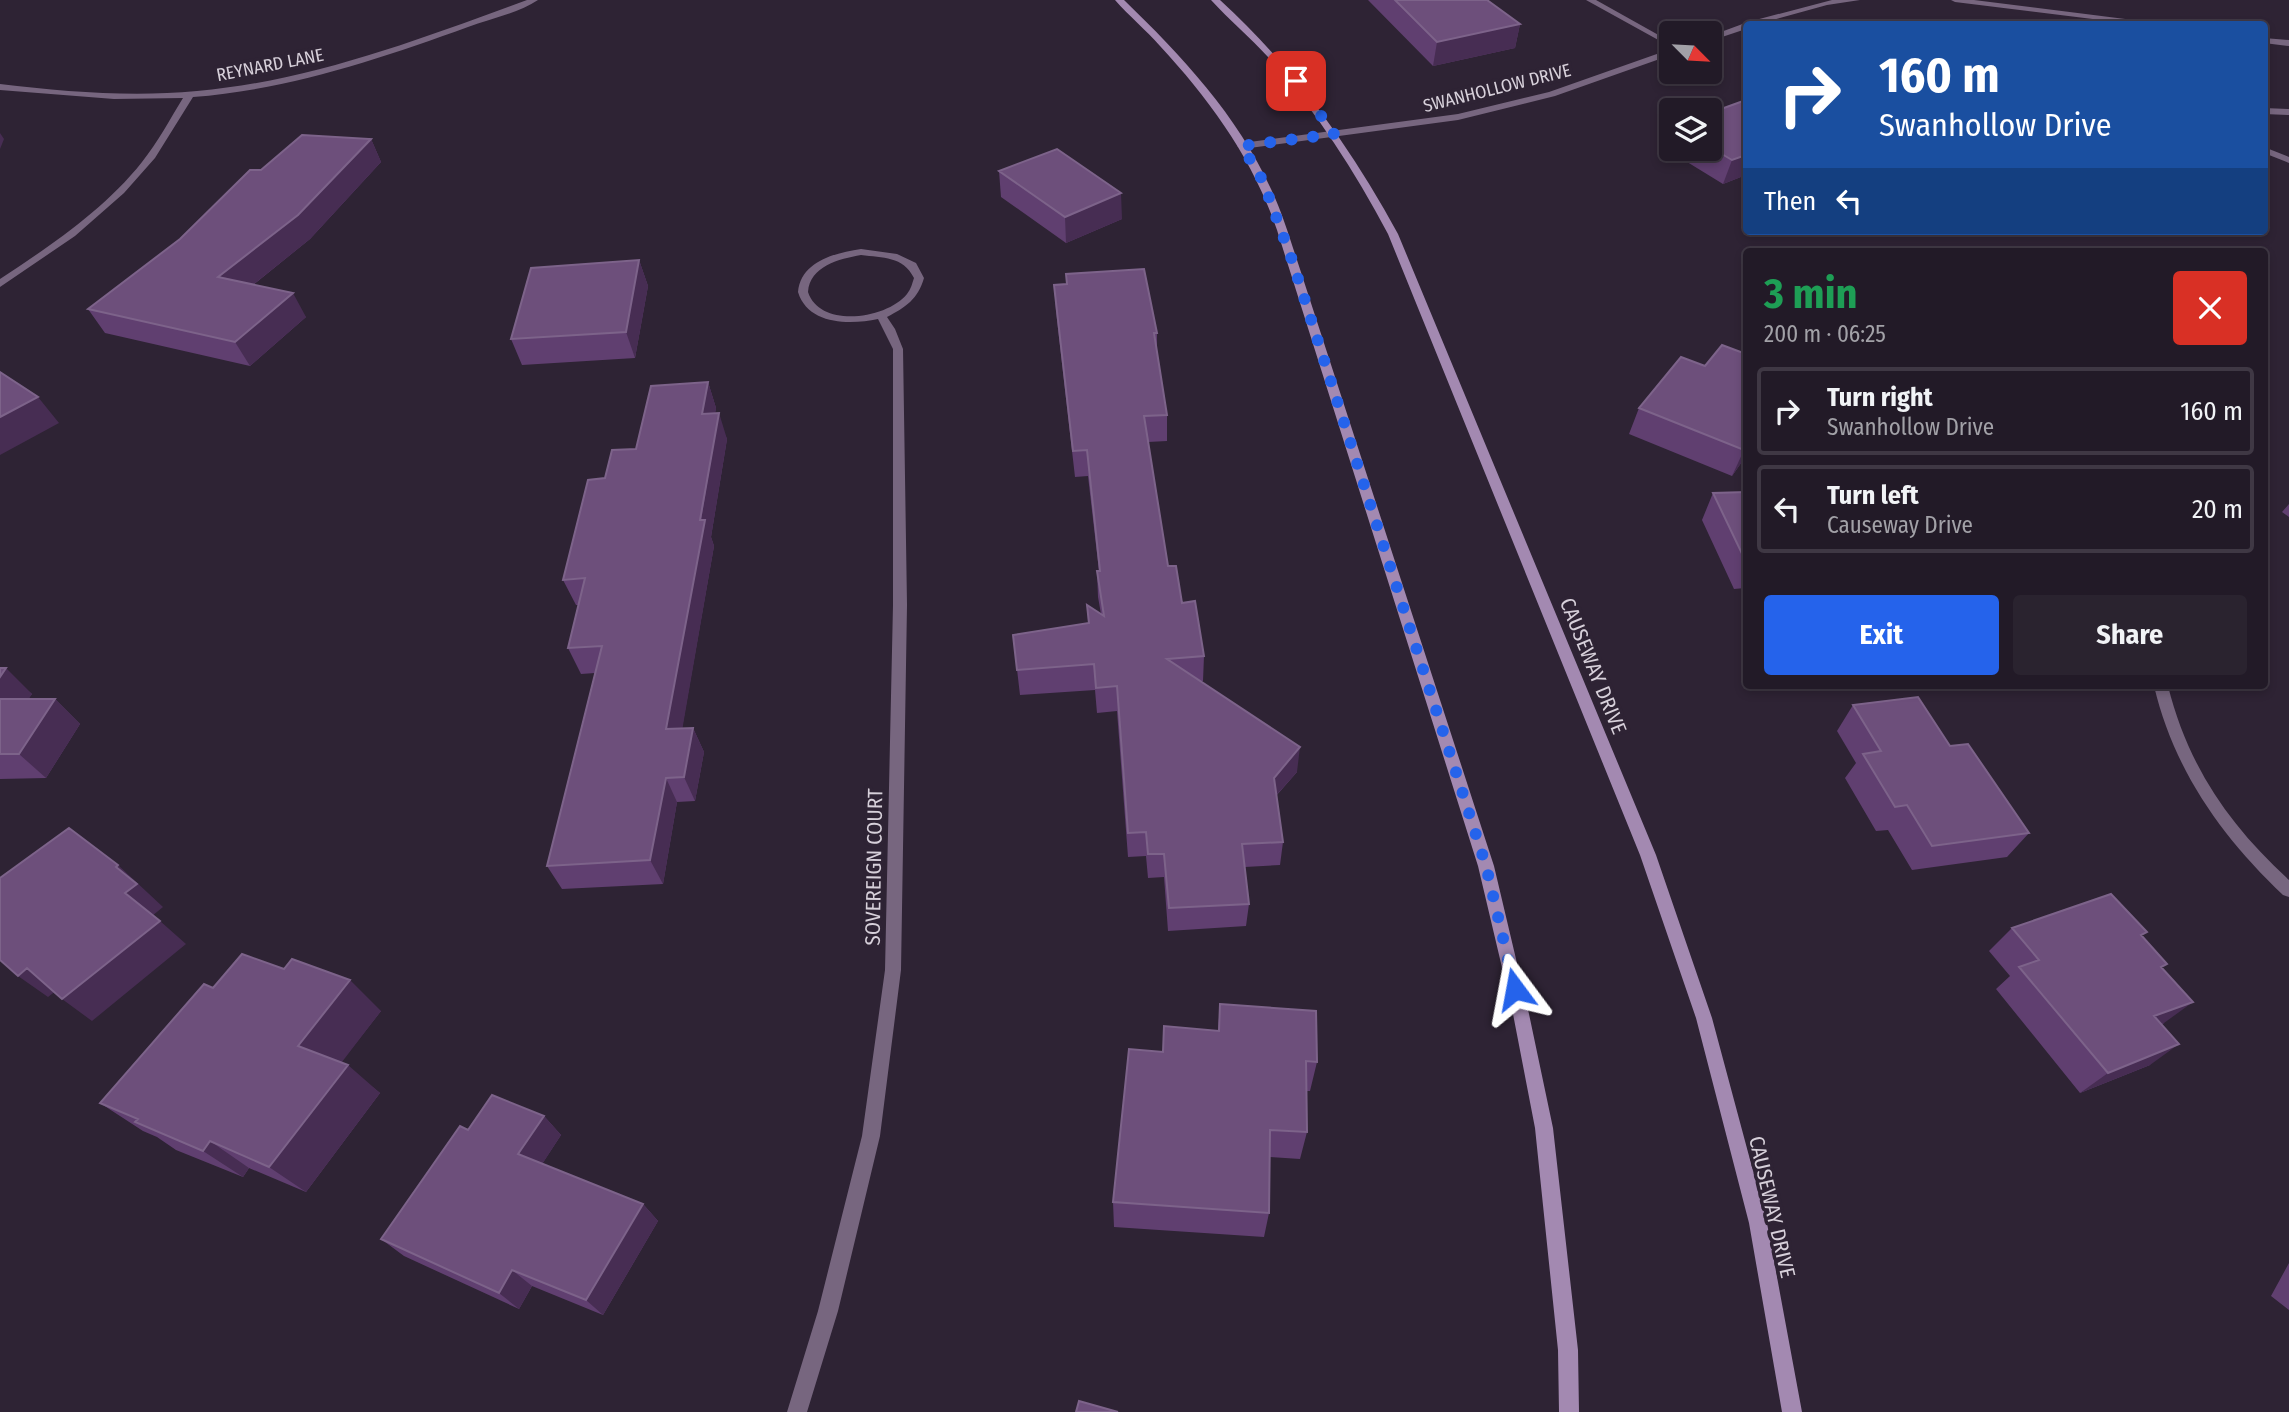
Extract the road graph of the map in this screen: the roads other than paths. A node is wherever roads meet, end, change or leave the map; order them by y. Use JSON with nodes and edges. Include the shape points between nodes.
{"nodes":[{"id":1,"x":534,"y":0,"type":"edge"},
{"id":2,"x":1119,"y":0,"type":"edge"},
{"id":3,"x":1215,"y":0,"type":"edge"},
{"id":4,"x":1590,"y":0,"type":"edge"},
{"id":5,"x":1856,"y":0,"type":"edge"},
{"id":6,"x":1955,"y":0,"type":"edge"},
{"id":7,"x":1764,"y":21,"type":"edge"},
{"id":8,"x":2125,"y":21,"type":"edge"},
{"id":9,"x":1743,"y":27,"type":"edge"},
{"id":10,"x":1722,"y":35,"type":"edge"},
{"id":11,"x":1659,"y":38,"type":"edge"},
{"id":12,"x":2268,"y":40,"type":"edge"},
{"id":13,"x":2289,"y":43,"type":"edge"},
{"id":14,"x":1659,"y":56,"type":"edge"},
{"id":15,"x":0,"y":87,"type":"edge"},
{"id":16,"x":190,"y":94,"type":"junction"},
{"id":17,"x":2268,"y":111,"type":"edge"},
{"id":18,"x":2289,"y":112,"type":"edge"},
{"id":19,"x":1334,"y":134,"type":"junction"},
{"id":20,"x":1242,"y":146,"type":"junction"},
{"id":21,"x":2268,"y":152,"type":"edge"},
{"id":22,"x":2289,"y":160,"type":"edge"},
{"id":23,"x":0,"y":284,"type":"edge"},
{"id":24,"x":881,"y":316,"type":"junction"},
{"id":25,"x":2162,"y":689,"type":"edge"},
{"id":26,"x":2289,"y":890,"type":"edge"},
{"id":27,"x":797,"y":1412,"type":"edge"},
{"id":28,"x":1569,"y":1412,"type":"edge"},
{"id":29,"x":1792,"y":1412,"type":"edge"}],
"edges":[{"from":1,"to":16,"type":"street","name":"REYNARD LANE","via":[[358,62],[295,78]]},
{"from":2,"to":20,"type":"street","via":[[1204,89]]},
{"from":3,"to":19,"type":"street","name":"CAUSEWAY DRIVE","via":[[1287,70]]},
{"from":4,"to":11,"type":"street"},
{"from":5,"to":7,"type":"street"},
{"from":6,"to":8,"type":"street"},
{"from":9,"to":10,"type":"street"},
{"from":12,"to":13,"type":"street"},
{"from":14,"to":19,"type":"street","name":"SWANHOLLOW DRIVE","via":[[1552,94],[1458,117]]},
{"from":15,"to":16,"type":"street","name":"REYNARD LANE","via":[[107,97]]},
{"from":16,"to":23,"type":"street","via":[[137,174],[100,210]]},
{"from":17,"to":18,"type":"street"},
{"from":19,"to":20,"type":"street","name":"SWANHOLLOW DRIVE"},
{"from":19,"to":29,"type":"street","name":"CAUSEWAY DRIVE","via":[[1393,234],[1648,855],[1704,1018],[1758,1223]]},
{"from":20,"to":28,"type":"street","via":[[1263,181],[1292,260],[1486,866],[1544,1128],[1568,1350]]},
{"from":21,"to":22,"type":"street"},
{"from":24,"to":24,"type":"street","via":[[913,298],[919,286],[919,275],[898,257],[871,252],[841,255],[810,272],[802,283],[809,306],[822,314],[840,319]]},
{"from":24,"to":27,"type":"street","name":"SOVEREIGN COURT","via":[[898,349],[900,605],[894,970],[871,1136],[828,1311]]},
{"from":25,"to":26,"type":"street","via":[[2166,713],[2206,798],[2262,867]]}]}
